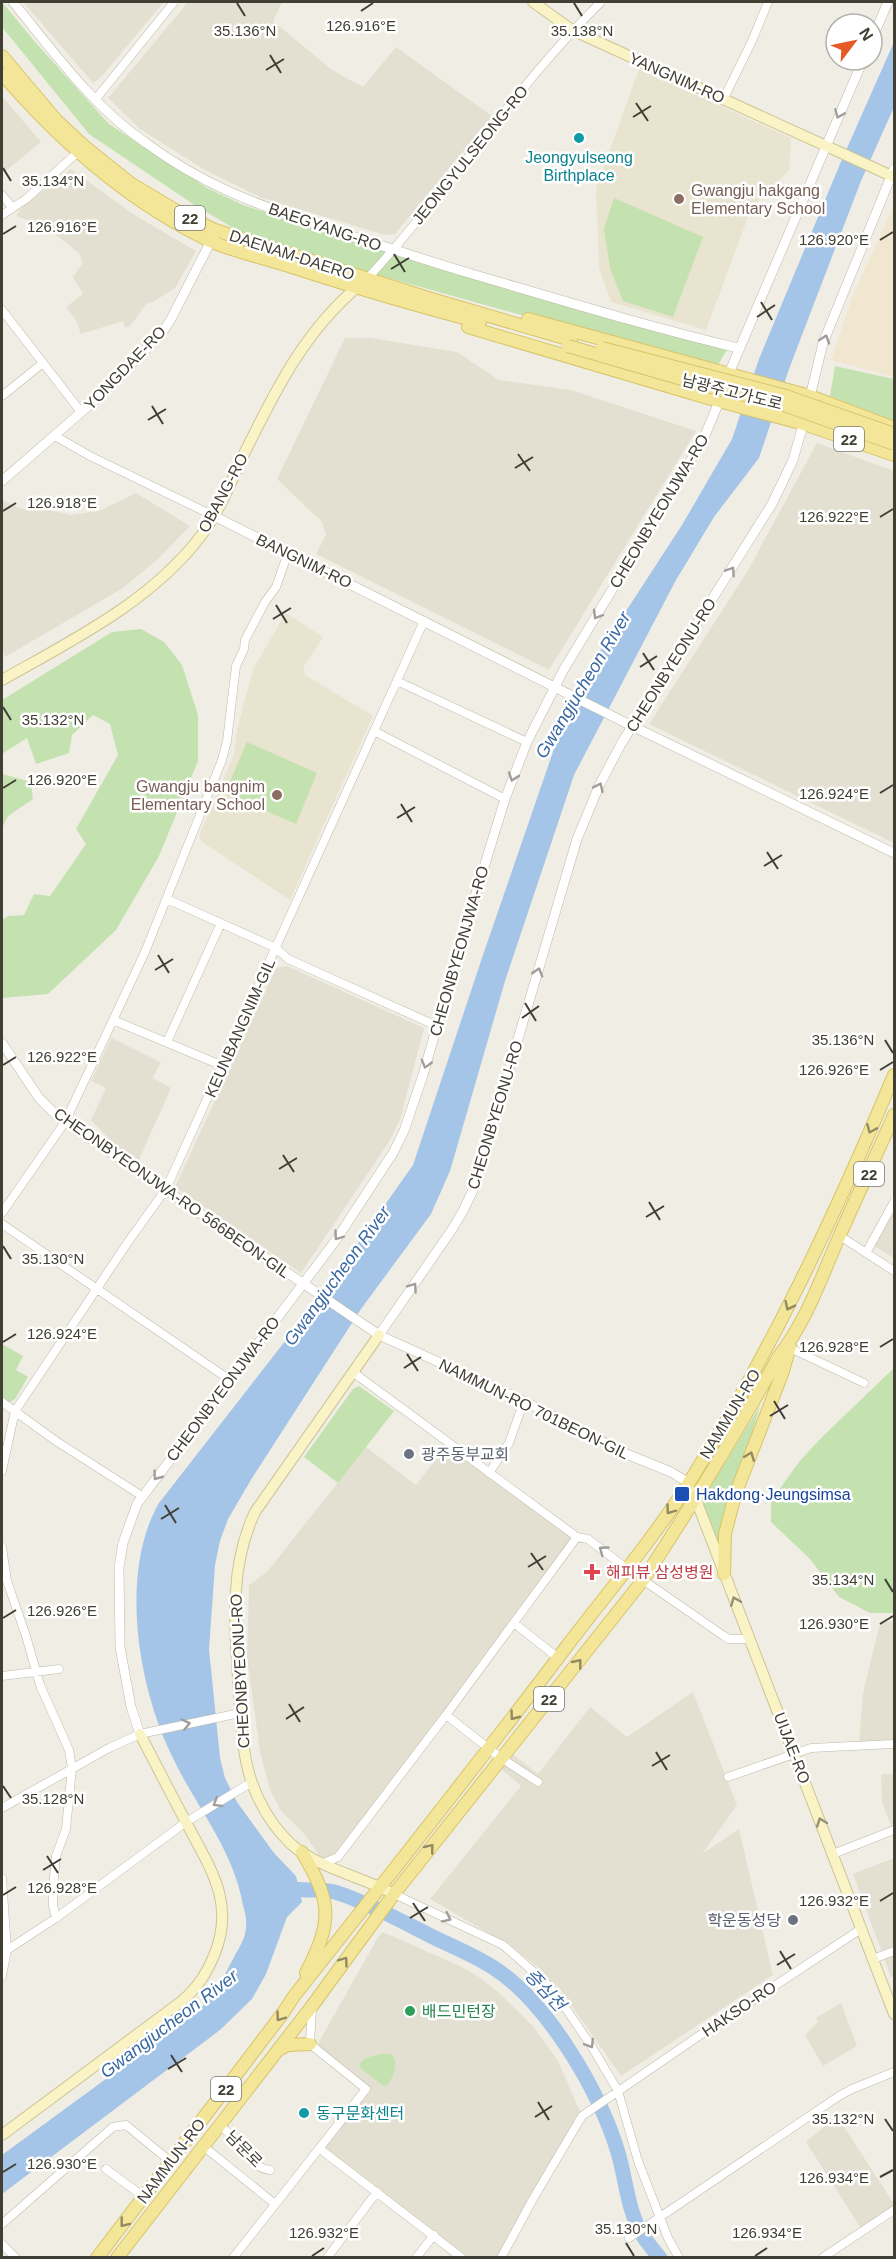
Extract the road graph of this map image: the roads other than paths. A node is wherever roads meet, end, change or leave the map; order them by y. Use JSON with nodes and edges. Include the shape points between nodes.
{"nodes":[{"id":1,"x":13,"y":2,"type":"edge"},
{"id":2,"x":174,"y":2,"type":"edge"},
{"id":3,"x":533,"y":2,"type":"edge"},
{"id":4,"x":601,"y":2,"type":"edge"},
{"id":5,"x":768,"y":2,"type":"edge"},
{"id":6,"x":572,"y":30,"type":"junction"},
{"id":7,"x":2,"y":56,"type":"edge"},
{"id":8,"x":858,"y":72,"type":"edge"},
{"id":9,"x":2,"y":74,"type":"edge"},
{"id":10,"x":94,"y":100,"type":"junction"},
{"id":11,"x":723,"y":100,"type":"junction"},
{"id":12,"x":826,"y":145,"type":"junction"},
{"id":13,"x":81,"y":150,"type":"junction"},
{"id":14,"x":894,"y":174,"type":"edge"},
{"id":15,"x":2,"y":195,"type":"edge"},
{"id":16,"x":13,"y":208,"type":"junction"},
{"id":17,"x":2,"y":215,"type":"edge"},
{"id":18,"x":213,"y":236,"type":"junction"},
{"id":19,"x":394,"y":250,"type":"junction"},
{"id":20,"x":367,"y":279,"type":"junction"},
{"id":21,"x":357,"y":287,"type":"junction"},
{"id":22,"x":427,"y":303,"type":"junction"},
{"id":23,"x":2,"y":310,"type":"edge"},
{"id":24,"x":570,"y":343,"type":"junction"},
{"id":25,"x":738,"y":348,"type":"junction"},
{"id":26,"x":43,"y":363,"type":"junction"},
{"id":27,"x":728,"y":372,"type":"junction"},
{"id":28,"x":2,"y":396,"type":"edge"},
{"id":29,"x":810,"y":396,"type":"junction"},
{"id":30,"x":720,"y":401,"type":"junction"},
{"id":31,"x":81,"y":412,"type":"junction"},
{"id":32,"x":804,"y":424,"type":"junction"},
{"id":33,"x":894,"y":428,"type":"edge"},
{"id":34,"x":894,"y":434,"type":"edge"},
{"id":35,"x":55,"y":436,"type":"junction"},
{"id":36,"x":894,"y":444,"type":"edge"},
{"id":37,"x":894,"y":455,"type":"edge"},
{"id":38,"x":2,"y":481,"type":"edge"},
{"id":39,"x":214,"y":516,"type":"junction"},
{"id":40,"x":288,"y":553,"type":"junction"},
{"id":41,"x":424,"y":621,"type":"junction"},
{"id":42,"x":2,"y":677,"type":"edge"},
{"id":43,"x":397,"y":681,"type":"junction"},
{"id":44,"x":555,"y":686,"type":"junction"},
{"id":45,"x":632,"y":726,"type":"junction"},
{"id":46,"x":374,"y":731,"type":"junction"},
{"id":47,"x":527,"y":742,"type":"junction"},
{"id":48,"x":506,"y":799,"type":"junction"},
{"id":49,"x":894,"y":853,"type":"edge"},
{"id":50,"x":167,"y":899,"type":"junction"},
{"id":51,"x":221,"y":923,"type":"junction"},
{"id":52,"x":276,"y":948,"type":"junction"},
{"id":53,"x":113,"y":1020,"type":"junction"},
{"id":54,"x":437,"y":1026,"type":"junction"},
{"id":55,"x":166,"y":1042,"type":"junction"},
{"id":56,"x":2,"y":1043,"type":"edge"},
{"id":57,"x":223,"y":1066,"type":"junction"},
{"id":58,"x":894,"y":1075,"type":"edge"},
{"id":59,"x":894,"y":1115,"type":"edge"},
{"id":60,"x":65,"y":1122,"type":"junction"},
{"id":61,"x":166,"y":1189,"type":"junction"},
{"id":62,"x":894,"y":1202,"type":"edge"},
{"id":63,"x":836,"y":1209,"type":"junction"},
{"id":64,"x":2,"y":1213,"type":"edge"},
{"id":65,"x":2,"y":1224,"type":"edge"},
{"id":66,"x":841,"y":1234,"type":"junction"},
{"id":67,"x":866,"y":1253,"type":"junction"},
{"id":68,"x":894,"y":1271,"type":"edge"},
{"id":69,"x":303,"y":1284,"type":"junction"},
{"id":70,"x":96,"y":1289,"type":"junction"},
{"id":71,"x":796,"y":1334,"type":"junction"},
{"id":72,"x":379,"y":1335,"type":"junction"},
{"id":73,"x":790,"y":1348,"type":"junction"},
{"id":74,"x":354,"y":1373,"type":"junction"},
{"id":75,"x":230,"y":1380,"type":"junction"},
{"id":76,"x":864,"y":1383,"type":"dead end"},
{"id":77,"x":524,"y":1401,"type":"junction"},
{"id":78,"x":2,"y":1402,"type":"edge"},
{"id":79,"x":15,"y":1411,"type":"junction"},
{"id":80,"x":2,"y":1471,"type":"edge"},
{"id":81,"x":489,"y":1473,"type":"junction"},
{"id":82,"x":689,"y":1483,"type":"junction"},
{"id":83,"x":142,"y":1496,"type":"junction"},
{"id":84,"x":696,"y":1499,"type":"junction"},
{"id":85,"x":577,"y":1537,"type":"junction"},
{"id":86,"x":2,"y":1547,"type":"edge"},
{"id":87,"x":626,"y":1568,"type":"junction"},
{"id":88,"x":724,"y":1574,"type":"junction"},
{"id":89,"x":643,"y":1580,"type":"junction"},
{"id":90,"x":514,"y":1623,"type":"junction"},
{"id":91,"x":750,"y":1639,"type":"junction"},
{"id":92,"x":558,"y":1658,"type":"junction"},
{"id":93,"x":59,"y":1669,"type":"dead end"},
{"id":94,"x":35,"y":1671,"type":"junction"},
{"id":95,"x":2,"y":1676,"type":"edge"},
{"id":96,"x":240,"y":1713,"type":"junction"},
{"id":97,"x":446,"y":1715,"type":"junction"},
{"id":98,"x":144,"y":1734,"type":"junction"},
{"id":99,"x":894,"y":1744,"type":"edge"},
{"id":100,"x":489,"y":1749,"type":"junction"},
{"id":101,"x":794,"y":1754,"type":"junction"},
{"id":102,"x":501,"y":1758,"type":"junction"},
{"id":103,"x":72,"y":1768,"type":"junction"},
{"id":104,"x":728,"y":1777,"type":"dead end"},
{"id":105,"x":252,"y":1782,"type":"junction"},
{"id":106,"x":538,"y":1782,"type":"dead end"},
{"id":107,"x":2,"y":1808,"type":"edge"},
{"id":108,"x":186,"y":1822,"type":"junction"},
{"id":109,"x":894,"y":1830,"type":"edge"},
{"id":110,"x":302,"y":1852,"type":"junction"},
{"id":111,"x":833,"y":1854,"type":"junction"},
{"id":112,"x":324,"y":1863,"type":"junction"},
{"id":113,"x":2,"y":1878,"type":"edge"},
{"id":114,"x":381,"y":1886,"type":"junction"},
{"id":115,"x":394,"y":1894,"type":"junction"},
{"id":116,"x":56,"y":1918,"type":"junction"},
{"id":117,"x":861,"y":1929,"type":"junction"},
{"id":118,"x":7,"y":1950,"type":"junction"},
{"id":119,"x":894,"y":1951,"type":"edge"},
{"id":120,"x":873,"y":1959,"type":"junction"},
{"id":121,"x":2,"y":1976,"type":"edge"},
{"id":122,"x":294,"y":1996,"type":"junction"},
{"id":123,"x":312,"y":2006,"type":"junction"},
{"id":124,"x":894,"y":2014,"type":"edge"},
{"id":125,"x":309,"y":2044,"type":"junction"},
{"id":126,"x":277,"y":2050,"type":"junction"},
{"id":127,"x":894,"y":2072,"type":"edge"},
{"id":128,"x":618,"y":2091,"type":"junction"},
{"id":129,"x":219,"y":2125,"type":"junction"},
{"id":130,"x":2,"y":2135,"type":"edge"},
{"id":131,"x":203,"y":2146,"type":"junction"},
{"id":132,"x":320,"y":2149,"type":"junction"},
{"id":133,"x":171,"y":2162,"type":"junction"},
{"id":134,"x":106,"y":2169,"type":"dead end"},
{"id":135,"x":270,"y":2170,"type":"dead end"},
{"id":136,"x":377,"y":2192,"type":"junction"},
{"id":137,"x":144,"y":2197,"type":"junction"},
{"id":138,"x":275,"y":2204,"type":"junction"},
{"id":139,"x":894,"y":2210,"type":"edge"},
{"id":140,"x":660,"y":2217,"type":"junction"},
{"id":141,"x":2,"y":2224,"type":"edge"},
{"id":142,"x":434,"y":2235,"type":"junction"},
{"id":143,"x":629,"y":2238,"type":"dead end"},
{"id":144,"x":2,"y":2244,"type":"edge"},
{"id":145,"x":235,"y":2257,"type":"edge"},
{"id":146,"x":16,"y":2258,"type":"edge"},
{"id":147,"x":97,"y":2258,"type":"edge"},
{"id":148,"x":117,"y":2258,"type":"edge"},
{"id":149,"x":327,"y":2258,"type":"edge"},
{"id":150,"x":416,"y":2258,"type":"edge"},
{"id":151,"x":462,"y":2258,"type":"edge"},
{"id":152,"x":501,"y":2258,"type":"edge"},
{"id":153,"x":679,"y":2258,"type":"edge"},
{"id":154,"x":822,"y":2258,"type":"edge"}],
"edges":[{"from":1,"to":10,"type":"street","name":"BAEGYANG-RO"},
{"from":2,"to":10,"type":"street"},
{"from":3,"to":6,"type":"main road","name":"YANGNIM-RO"},
{"from":4,"to":6,"type":"street","name":"JEONGYULSEONG-RO"},
{"from":5,"to":11,"type":"street"},
{"from":6,"to":11,"type":"main road","name":"YANGNIM-RO"},
{"from":6,"to":19,"type":"street","name":"JEONGYULSEONG-RO"},
{"from":7,"to":13,"type":"main road","name":"DAENAM-DAERO","number":"22"},
{"from":8,"to":12,"type":"street","name":"CHEONBYEONJWA-RO","one_way":true},
{"from":9,"to":13,"type":"main road","name":"DAENAM-DAERO","number":"22","via":[[50,127]]},
{"from":10,"to":19,"type":"street","name":"BAEGYANG-RO","via":[[147,144],[218,187]]},
{"from":11,"to":12,"type":"main road","name":"YANGNIM-RO"},
{"from":12,"to":14,"type":"main road","name":"YANGNIM-RO"},
{"from":12,"to":25,"type":"street","name":"CHEONBYEONJWA-RO"},
{"from":13,"to":16,"type":"street"},
{"from":13,"to":18,"type":"main road","name":"DAENAM-DAERO","number":"22","via":[[123,189],[159,213]]},
{"from":29,"to":14,"type":"street","name":"CHEONBYEONU-RO","one_way":true,"via":[[823,343]]},
{"from":15,"to":16,"type":"street"},
{"from":16,"to":17,"type":"street"},
{"from":18,"to":20,"type":"main road","name":"DAENAM-DAERO","number":"22"},
{"from":18,"to":21,"type":"main road","name":"DAENAM-DAERO","number":"22"},
{"from":18,"to":31,"type":"street","name":"YONGDAE-RO","via":[[162,333]]},
{"from":19,"to":20,"type":"street","name":"JEONGYULSEONG-RO"},
{"from":19,"to":25,"type":"street","name":"BAEGYANG-RO"},
{"from":20,"to":21,"type":"main road","name":"OBANG-RO"},
{"from":20,"to":22,"type":"main road","name":"DAENAM-DAERO","number":"22"},
{"from":21,"to":22,"type":"main road","name":"DAENAM-DAERO","number":"22"},
{"from":21,"to":39,"type":"main road","name":"OBANG-RO","via":[[319,326],[290,366]]},
{"from":22,"to":24,"type":"main road","name":"DAENAM-DAERO"},
{"from":22,"to":27,"type":"main road","name":"DAENAM-DAERO","number":"22","via":[[455,300]]},
{"from":22,"to":30,"type":"main road","name":"DAENAM-DAERO","number":"22","via":[[449,321]]},
{"from":23,"to":26,"type":"street"},
{"from":24,"to":34,"type":"main road","name":"남광주고가도로","bridge":true,"via":[[786,396]]},
{"from":24,"to":36,"type":"main road","name":"남광주고가도로","bridge":true,"via":[[699,384],[781,404]]},
{"from":25,"to":27,"type":"street","name":"CHEONBYEONJWA-RO"},
{"from":26,"to":28,"type":"street"},
{"from":26,"to":31,"type":"street"},
{"from":27,"to":29,"type":"main road","number":"22"},
{"from":27,"to":30,"type":"street","name":"CHEONBYEONJWA-RO"},
{"from":29,"to":32,"type":"street","name":"CHEONBYEONU-RO"},
{"from":29,"to":33,"type":"main road","number":"22"},
{"from":30,"to":32,"type":"main road","number":"22"},
{"from":30,"to":44,"type":"street","name":"CHEONBYEONJWA-RO","one_way":true,"via":[[703,440]]},
{"from":31,"to":35,"type":"street","name":"YONGDAE-RO"},
{"from":32,"to":37,"type":"main road","number":"22"},
{"from":45,"to":32,"type":"street","name":"CHEONBYEONU-RO","one_way":true,"via":[[771,504],[794,460]]},
{"from":35,"to":38,"type":"street","name":"YONGDAE-RO"},
{"from":35,"to":39,"type":"street","name":"BANGNIM-RO"},
{"from":39,"to":40,"type":"street","name":"BANGNIM-RO"},
{"from":39,"to":42,"type":"main road","name":"OBANG-RO","via":[[181,559],[141,594],[107,618]]},
{"from":40,"to":41,"type":"street","name":"BANGNIM-RO"},
{"from":40,"to":50,"type":"street","via":[[276,586],[245,640],[236,666],[222,760]]},
{"from":41,"to":43,"type":"street","name":"KEUNBANGNIM-GIL"},
{"from":41,"to":44,"type":"street","name":"BANGNIM-RO"},
{"from":43,"to":46,"type":"street","name":"KEUNBANGNIM-GIL"},
{"from":43,"to":47,"type":"street"},
{"from":44,"to":45,"type":"street","name":"BANGNIM-RO"},
{"from":44,"to":47,"type":"street","name":"CHEONBYEONJWA-RO"},
{"from":45,"to":49,"type":"street","name":"BANGNIM-RO"},
{"from":72,"to":45,"type":"street","name":"CHEONBYEONU-RO","one_way":true,"via":[[437,1254],[468,1202],[578,839],[599,786]]},
{"from":46,"to":48,"type":"street"},
{"from":46,"to":52,"type":"street","name":"KEUNBANGNIM-GIL"},
{"from":47,"to":48,"type":"street","name":"CHEONBYEONJWA-RO","one_way":true},
{"from":48,"to":54,"type":"street","name":"CHEONBYEONJWA-RO"},
{"from":50,"to":51,"type":"street"},
{"from":50,"to":53,"type":"street"},
{"from":51,"to":52,"type":"street"},
{"from":51,"to":55,"type":"street"},
{"from":52,"to":54,"type":"street","via":[[288,959]]},
{"from":52,"to":57,"type":"street","name":"KEUNBANGNIM-GIL"},
{"from":53,"to":55,"type":"street"},
{"from":53,"to":60,"type":"street"},
{"from":54,"to":69,"type":"street","name":"CHEONBYEONJWA-RO","one_way":true,"via":[[404,1131],[393,1153]]},
{"from":55,"to":57,"type":"street"},
{"from":56,"to":60,"type":"street","name":"CHEONBYEONJWA-RO 566BEON-GIL","via":[[39,1098]]},
{"from":57,"to":61,"type":"street","name":"KEUNBANGNIM-GIL"},
{"from":58,"to":63,"type":"main road","name":"NAMMUN-RO","number":"22","one_way":true},
{"from":59,"to":66,"type":"main road","name":"NAMMUN-RO","number":"22"},
{"from":60,"to":61,"type":"street","name":"CHEONBYEONJWA-RO 566BEON-GIL"},
{"from":60,"to":64,"type":"street"},
{"from":61,"to":69,"type":"street","name":"CHEONBYEONJWA-RO 566BEON-GIL"},
{"from":61,"to":70,"type":"street","name":"KEUNBANGNIM-GIL"},
{"from":62,"to":67,"type":"street"},
{"from":63,"to":66,"type":"main road","via":[[842,1211],[838,1222]]},
{"from":63,"to":82,"type":"main road","name":"NAMMUN-RO","number":"22","one_way":true,"via":[[758,1368]]},
{"from":65,"to":70,"type":"street"},
{"from":66,"to":67,"type":"street"},
{"from":66,"to":71,"type":"main road","name":"NAMMUN-RO","number":"22"},
{"from":67,"to":68,"type":"street"},
{"from":69,"to":72,"type":"street","name":"CHEONBYEONJWA-RO 566BEON-GIL"},
{"from":69,"to":75,"type":"street","name":"CHEONBYEONJWA-RO"},
{"from":70,"to":75,"type":"street"},
{"from":70,"to":79,"type":"street","name":"KEUNBANGNIM-GIL"},
{"from":71,"to":73,"type":"main road"},
{"from":71,"to":84,"type":"main road","name":"NAMMUN-RO","number":"22","via":[[779,1356]]},
{"from":72,"to":74,"type":"main road","name":"CHEONBYEONU-RO"},
{"from":72,"to":77,"type":"street","name":"NAMMUN-RO 701BEON-GIL"},
{"from":73,"to":76,"type":"street"},
{"from":88,"to":73,"type":"main road","one_way":true,"via":[[725,1534],[735,1495]]},
{"from":74,"to":81,"type":"street"},
{"from":74,"to":96,"type":"main road","name":"CHEONBYEONU-RO","via":[[255,1512],[244,1539],[234,1630]]},
{"from":75,"to":83,"type":"street","name":"CHEONBYEONJWA-RO","one_way":true},
{"from":77,"to":81,"type":"street","via":[[509,1443]]},
{"from":77,"to":82,"type":"street","name":"NAMMUN-RO 701BEON-GIL"},
{"from":78,"to":79,"type":"street"},
{"from":79,"to":80,"type":"street"},
{"from":79,"to":83,"type":"street"},
{"from":81,"to":85,"type":"street"},
{"from":82,"to":84,"type":"main road","name":"UIJAE-RO"},
{"from":82,"to":87,"type":"main road","name":"NAMMUN-RO","number":"22","one_way":true},
{"from":83,"to":98,"type":"street","name":"CHEONBYEONJWA-RO","via":[[126,1534],[119,1567],[122,1662],[131,1707]]},
{"from":84,"to":88,"type":"main road","name":"UIJAE-RO"},
{"from":84,"to":89,"type":"main road","name":"NAMMUN-RO","number":"22"},
{"from":87,"to":85,"type":"street","one_way":true,"via":[[588,1539]]},
{"from":85,"to":90,"type":"street"},
{"from":86,"to":94,"type":"street","via":[[7,1581]]},
{"from":87,"to":92,"type":"main road","name":"NAMMUN-RO","number":"22"},
{"from":91,"to":88,"type":"main road","name":"UIJAE-RO","one_way":true},
{"from":89,"to":91,"type":"street","via":[[724,1636]]},
{"from":102,"to":89,"type":"main road","name":"NAMMUN-RO","number":"22","one_way":true},
{"from":90,"to":92,"type":"street"},
{"from":90,"to":97,"type":"street"},
{"from":91,"to":101,"type":"main road","name":"UIJAE-RO"},
{"from":92,"to":100,"type":"main road","name":"NAMMUN-RO","number":"22","one_way":true},
{"from":93,"to":94,"type":"street"},
{"from":94,"to":95,"type":"street"},
{"from":94,"to":103,"type":"street","via":[[69,1750]]},
{"from":98,"to":96,"type":"street","one_way":true},
{"from":96,"to":105,"type":"main road","name":"CHEONBYEONU-RO"},
{"from":97,"to":100,"type":"street"},
{"from":97,"to":112,"type":"street","via":[[338,1857]]},
{"from":98,"to":103,"type":"street"},
{"from":98,"to":108,"type":"main road","name":"CHEONBYEONJWA-RO"},
{"from":99,"to":101,"type":"street","via":[[811,1748]]},
{"from":100,"to":102,"type":"street"},
{"from":100,"to":114,"type":"main road","name":"NAMMUN-RO","number":"22"},
{"from":101,"to":104,"type":"street"},
{"from":111,"to":101,"type":"main road","name":"UIJAE-RO","one_way":true},
{"from":102,"to":106,"type":"street"},
{"from":115,"to":102,"type":"main road","name":"NAMMUN-RO","number":"22","one_way":true},
{"from":103,"to":107,"type":"street"},
{"from":103,"to":116,"type":"street","via":[[66,1829],[56,1856],[52,1888]]},
{"from":105,"to":108,"type":"street","one_way":true},
{"from":105,"to":110,"type":"main road","name":"CHEONBYEONU-RO","via":[[271,1820]]},
{"from":108,"to":116,"type":"street"},
{"from":108,"to":130,"type":"main road","name":"CHEONBYEONJWA-RO","via":[[216,1881],[224,1911],[218,1946],[202,1980],[182,2001]]},
{"from":109,"to":111,"type":"street"},
{"from":110,"to":112,"type":"main road","name":"CHEONBYEONU-RO"},
{"from":110,"to":122,"type":"main road","via":[[317,1877],[325,1916],[323,1936]]},
{"from":111,"to":117,"type":"main road","name":"UIJAE-RO"},
{"from":112,"to":114,"type":"main road","name":"CHEONBYEONU-RO"},
{"from":113,"to":118,"type":"street"},
{"from":114,"to":115,"type":"main road","name":"CHEONBYEONU-RO"},
{"from":114,"to":122,"type":"main road","name":"NAMMUN-RO","number":"22"},
{"from":123,"to":115,"type":"main road","name":"NAMMUN-RO","number":"22","one_way":true},
{"from":115,"to":128,"type":"street","one_way":true,"via":[[502,1945],[529,1967],[558,1997]]},
{"from":116,"to":118,"type":"street"},
{"from":117,"to":120,"type":"main road","name":"UIJAE-RO"},
{"from":117,"to":128,"type":"street","name":"HAKSO-RO"},
{"from":118,"to":121,"type":"street"},
{"from":119,"to":120,"type":"street"},
{"from":120,"to":124,"type":"main road","name":"UIJAE-RO"},
{"from":122,"to":133,"type":"main road","name":"NAMMUN-RO","number":"22","one_way":true},
{"from":123,"to":125,"type":"street"},
{"from":123,"to":126,"type":"main road","name":"NAMMUN-RO","number":"22"},
{"from":125,"to":126,"type":"main road"},
{"from":125,"to":132,"type":"street","via":[[366,2089]]},
{"from":126,"to":129,"type":"main road","name":"NAMMUN-RO","number":"22"},
{"from":127,"to":140,"type":"street","via":[[839,2096]]},
{"from":128,"to":140,"type":"street","via":[[638,2161]]},
{"from":128,"to":152,"type":"street","name":"HAKSO-RO","via":[[582,2116]]},
{"from":129,"to":131,"type":"main road","name":"NAMMUN-RO","number":"22"},
{"from":129,"to":135,"type":"street","name":"남문로","via":[[262,2170]]},
{"from":131,"to":138,"type":"street"},
{"from":131,"to":148,"type":"main road","name":"NAMMUN-RO","number":"22"},
{"from":132,"to":136,"type":"street"},
{"from":132,"to":138,"type":"street"},
{"from":133,"to":137,"type":"main road","name":"NAMMUN-RO","number":"22"},
{"from":133,"to":141,"type":"street","via":[[126,2125],[113,2127]]},
{"from":134,"to":137,"type":"street"},
{"from":136,"to":142,"type":"street"},
{"from":136,"to":149,"type":"street"},
{"from":137,"to":147,"type":"main road","name":"NAMMUN-RO","number":"22","one_way":true},
{"from":138,"to":145,"type":"street"},
{"from":139,"to":154,"type":"street"},
{"from":140,"to":143,"type":"street"},
{"from":140,"to":153,"type":"street"},
{"from":142,"to":150,"type":"street"},
{"from":142,"to":151,"type":"street"},
{"from":144,"to":146,"type":"street"}]}
